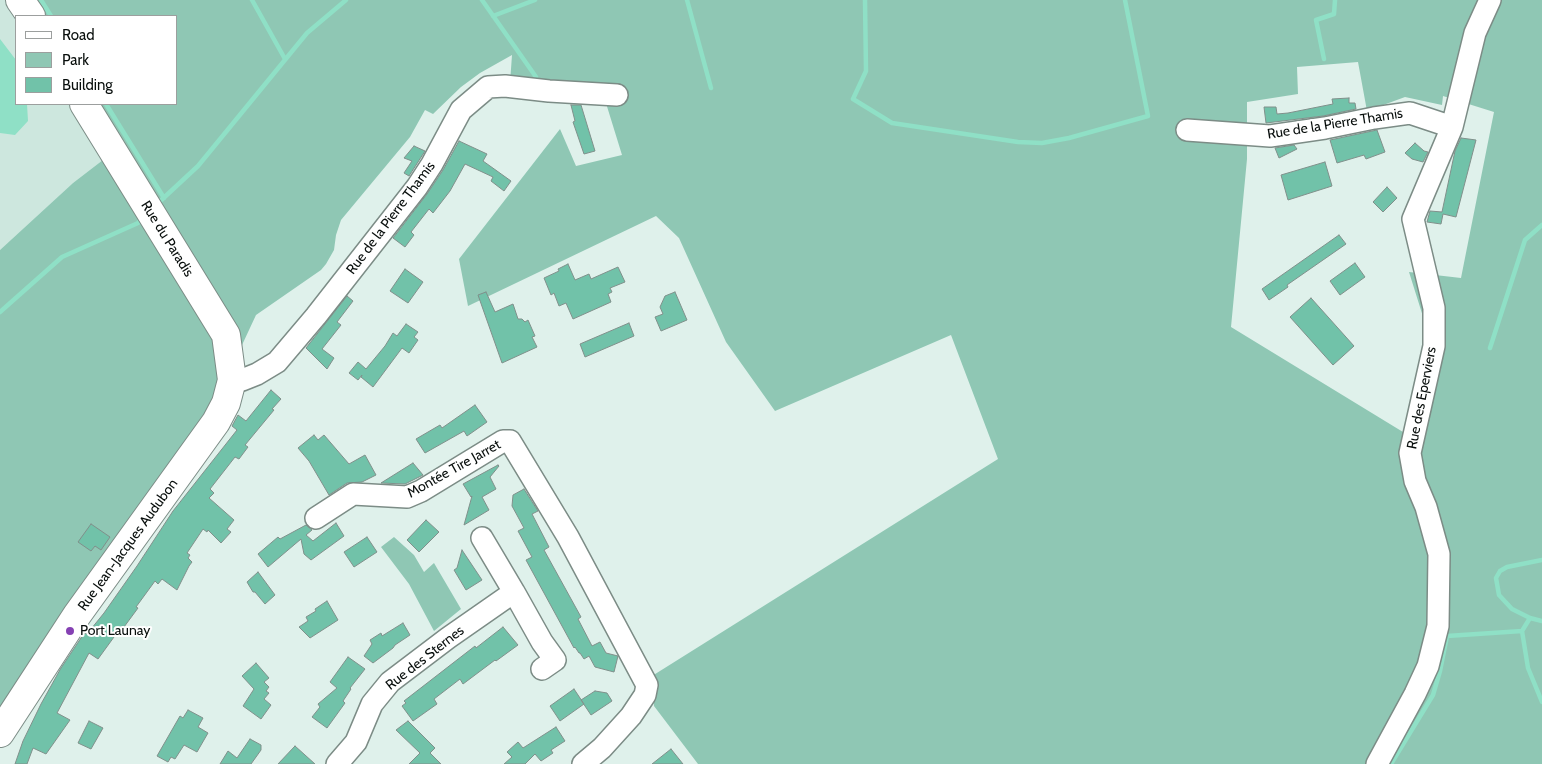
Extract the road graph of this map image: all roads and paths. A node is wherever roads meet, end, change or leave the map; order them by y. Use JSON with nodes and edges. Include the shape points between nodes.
{"nodes":[{"id":1,"x":20,"y":0,"type":"edge"},
{"id":2,"x":1490,"y":0,"type":"edge"},
{"id":3,"x":29,"y":15,"type":"edge"},
{"id":4,"x":617,"y":95,"type":"dead end"},
{"id":5,"x":85,"y":105,"type":"edge"},
{"id":6,"x":1452,"y":127,"type":"junction"},
{"id":7,"x":1187,"y":130,"type":"dead end"},
{"id":8,"x":232,"y":380,"type":"junction"},
{"id":9,"x":316,"y":518,"type":"dead end"},
{"id":10,"x":482,"y":538,"type":"dead end"},
{"id":11,"x":514,"y":592,"type":"junction"},
{"id":12,"x":542,"y":669,"type":"dead end"},
{"id":13,"x":0,"y":733,"type":"edge"},
{"id":14,"x":337,"y":764,"type":"edge"},
{"id":15,"x":583,"y":764,"type":"edge"},
{"id":16,"x":1378,"y":764,"type":"edge"}],
"edges":[{"from":1,"to":3,"type":"main road"},
{"from":2,"to":6,"type":"street","name":"Rue des Eperviers","via":[[1475,33]]},
{"from":4,"to":8,"type":"street","name":"Rue de la Pierre Thamis","via":[[488,87],[461,110],[417,187],[277,362],[242,380]]},
{"from":5,"to":8,"type":"main road","name":"Rue du Paradis","via":[[226,335]]},
{"from":6,"to":7,"type":"street","name":"Rue de la Pierre Thamis","via":[[1410,113],[1270,136]]},
{"from":6,"to":16,"type":"street","name":"Rue des Eperviers","via":[[1413,220],[1434,308],[1434,346],[1410,453],[1415,482],[1426,507],[1438,554],[1438,626],[1428,666],[1416,694]]},
{"from":8,"to":13,"type":"main road","name":"Rue Jean-Jacques Audubon","via":[[226,403],[216,422],[77,615]]},
{"from":9,"to":15,"type":"street","name":"Montée Tire Jarret","via":[[353,494],[407,497],[503,441],[510,441],[568,537],[647,685],[645,695],[631,716]]},
{"from":10,"to":11,"type":"street"},
{"from":11,"to":12,"type":"street","via":[[555,660]]},
{"from":11,"to":14,"type":"street","name":"Rue des Sternes","via":[[390,682],[372,704],[356,742]]}]}
